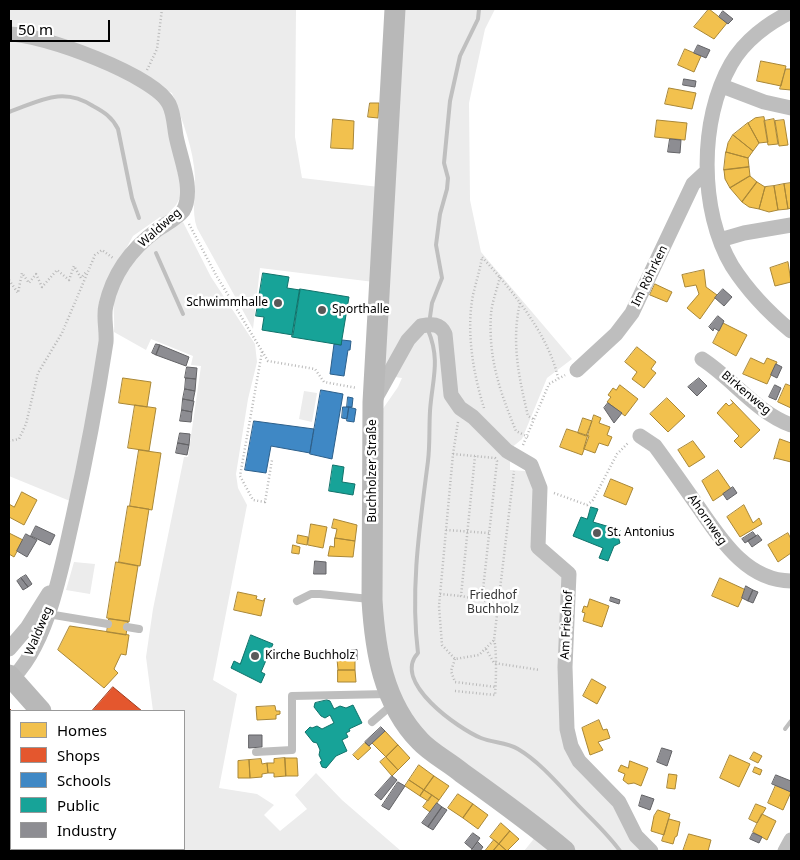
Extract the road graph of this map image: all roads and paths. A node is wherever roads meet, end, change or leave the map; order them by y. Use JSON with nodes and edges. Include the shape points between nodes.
{"nodes":[{"id":1,"x":162,"y":9,"type":"edge"},
{"id":2,"x":395,"y":9,"type":"edge"},
{"id":3,"x":791,"y":12,"type":"edge"},
{"id":4,"x":9,"y":34,"type":"edge"},
{"id":5,"x":142,"y":80,"type":"junction"},
{"id":6,"x":722,"y":86,"type":"junction"},
{"id":7,"x":791,"y":108,"type":"edge"},
{"id":8,"x":707,"y":171,"type":"junction"},
{"id":9,"x":183,"y":212,"type":"junction"},
{"id":10,"x":791,"y":225,"type":"edge"},
{"id":11,"x":720,"y":240,"type":"junction"},
{"id":12,"x":122,"y":265,"type":"junction"},
{"id":13,"x":89,"y":268,"type":"junction"},
{"id":14,"x":500,"y":276,"type":"junction"},
{"id":15,"x":9,"y":280,"type":"edge"},
{"id":16,"x":520,"y":302,"type":"junction"},
{"id":17,"x":791,"y":330,"type":"edge"},
{"id":18,"x":262,"y":351,"type":"junction"},
{"id":19,"x":702,"y":359,"type":"dead end"},
{"id":20,"x":577,"y":370,"type":"joint"},
{"id":21,"x":558,"y":378,"type":"junction"},
{"id":22,"x":374,"y":402,"type":"junction"},
{"id":23,"x":460,"y":408,"type":"junction"},
{"id":24,"x":486,"y":414,"type":"dead end"},
{"id":25,"x":535,"y":420,"type":"junction"},
{"id":26,"x":791,"y":425,"type":"edge"},
{"id":27,"x":640,"y":436,"type":"joint"},
{"id":28,"x":528,"y":437,"type":"junction"},
{"id":29,"x":9,"y":441,"type":"edge"},
{"id":30,"x":453,"y":454,"type":"junction"},
{"id":31,"x":475,"y":456,"type":"junction"},
{"id":32,"x":516,"y":457,"type":"junction"},
{"id":33,"x":272,"y":460,"type":"dead end"},
{"id":34,"x":540,"y":488,"type":"junction"},
{"id":35,"x":446,"y":530,"type":"junction"},
{"id":36,"x":467,"y":531,"type":"junction"},
{"id":37,"x":489,"y":533,"type":"junction"},
{"id":38,"x":58,"y":580,"type":"junction"},
{"id":39,"x":791,"y":581,"type":"edge"},
{"id":40,"x":440,"y":594,"type":"junction"},
{"id":41,"x":461,"y":596,"type":"junction"},
{"id":42,"x":482,"y":599,"type":"junction"},
{"id":43,"x":372,"y":600,"type":"junction"},
{"id":44,"x":297,"y":601,"type":"dead end"},
{"id":45,"x":498,"y":603,"type":"junction"},
{"id":46,"x":48,"y":614,"type":"junction"},
{"id":47,"x":108,"y":624,"type":"dead end"},
{"id":48,"x":127,"y":627,"type":"dead end"},
{"id":49,"x":139,"y":629,"type":"dead end"},
{"id":50,"x":494,"y":640,"type":"junction"},
{"id":51,"x":9,"y":649,"type":"edge"},
{"id":52,"x":486,"y":649,"type":"junction"},
{"id":53,"x":455,"y":659,"type":"junction"},
{"id":54,"x":494,"y":663,"type":"junction"},
{"id":55,"x":540,"y":670,"type":"dead end"},
{"id":56,"x":10,"y":678,"type":"edge"},
{"id":57,"x":496,"y":687,"type":"junction"},
{"id":58,"x":455,"y":691,"type":"dead end"},
{"id":59,"x":392,"y":699,"type":"junction"},
{"id":60,"x":40,"y":710,"type":"edge"},
{"id":61,"x":372,"y":722,"type":"dead end"},
{"id":62,"x":256,"y":752,"type":"dead end"},
{"id":63,"x":791,"y":840,"type":"edge"},
{"id":64,"x":565,"y":851,"type":"edge"},
{"id":65,"x":651,"y":851,"type":"edge"},
{"id":66,"x":785,"y":851,"type":"edge"}],
"edges":[{"from":1,"to":5,"type":"path","via":[[157,49]]},
{"from":2,"to":22,"type":"street","name":"Buchholzer Straße"},
{"from":3,"to":6,"type":"street","via":[[775,20],[746,45],[731,63]]},
{"from":4,"to":5,"type":"street","name":"Waldweg","via":[[48,41]]},
{"from":5,"to":9,"type":"street","name":"Waldweg","via":[[169,104],[174,118],[187,180],[188,195]]},
{"from":6,"to":7,"type":"street"},
{"from":6,"to":8,"type":"street","via":[[710,123]]},
{"from":8,"to":11,"type":"street","via":[[710,204]]},
{"from":8,"to":20,"type":"street","name":"Im Röhrken","via":[[693,184],[632,313],[616,334]]},
{"from":9,"to":12,"type":"street","name":"Waldweg","via":[[150,236]]},
{"from":9,"to":18,"type":"path"},
{"from":10,"to":11,"type":"street"},
{"from":11,"to":17,"type":"street","via":[[732,266],[751,292]]},
{"from":12,"to":13,"type":"path","via":[[102,250]]},
{"from":12,"to":38,"type":"street","name":"Waldweg","via":[[105,308],[106,338],[97,395]]},
{"from":13,"to":15,"type":"path","via":[[81,278],[74,266],[69,280],[57,270],[42,287],[36,274],[28,283],[22,272],[18,293]]},
{"from":13,"to":29,"type":"path","via":[[62,333],[38,372],[23,432],[19,439]]},
{"from":14,"to":16,"type":"path"},
{"from":14,"to":24,"type":"path","via":[[482,257],[473,296],[471,335]]},
{"from":14,"to":28,"type":"path","via":[[491,314],[492,353],[498,388],[516,431]]},
{"from":16,"to":21,"type":"path","via":[[554,359]]},
{"from":16,"to":25,"type":"path","via":[[515,323],[515,352],[528,416]]},
{"from":18,"to":22,"type":"path","via":[[268,361],[315,369],[324,382],[366,390],[365,402]]},
{"from":18,"to":33,"type":"path","via":[[240,476],[253,500],[265,502]]},
{"from":19,"to":26,"type":"street","name":"Birkenweg","via":[[761,408]]},
{"from":20,"to":21,"type":"path"},
{"from":21,"to":25,"type":"path","via":[[549,384]]},
{"from":22,"to":23,"type":"street","name":"Am Friedhof","via":[[408,340],[421,326],[433,324],[442,328],[445,334],[451,395]]},
{"from":22,"to":43,"type":"street","name":"Buchholzer Straße"},
{"from":23,"to":30,"type":"path"},
{"from":23,"to":32,"type":"street","name":"Am Friedhof"},
{"from":25,"to":28,"type":"path"},
{"from":27,"to":34,"type":"path","via":[[629,441],[617,454],[593,500],[587,505]]},
{"from":27,"to":39,"type":"street","name":"Ahornweg","via":[[655,446],[724,546],[750,568],[780,581]]},
{"from":28,"to":32,"type":"path"},
{"from":30,"to":31,"type":"path"},
{"from":30,"to":35,"type":"path"},
{"from":31,"to":36,"type":"path"},
{"from":31,"to":37,"type":"path","via":[[495,458],[496,461]]},
{"from":32,"to":34,"type":"street","name":"Am Friedhof","via":[[531,465]]},
{"from":32,"to":45,"type":"path"},
{"from":34,"to":65,"type":"street","name":"Am Friedhof","via":[[538,547],[570,574],[565,667],[571,746],[579,761],[619,802],[636,836]]},
{"from":35,"to":36,"type":"path"},
{"from":35,"to":40,"type":"path"},
{"from":36,"to":37,"type":"path"},
{"from":36,"to":41,"type":"path"},
{"from":37,"to":42,"type":"path"},
{"from":38,"to":46,"type":"street","name":"Waldweg"},
{"from":38,"to":51,"type":"street","name":"Waldweg","via":[[27,628]]},
{"from":40,"to":41,"type":"path"},
{"from":40,"to":53,"type":"path","via":[[442,645]]},
{"from":41,"to":42,"type":"path"},
{"from":42,"to":45,"type":"path"},
{"from":43,"to":44,"type":"lane","via":[[311,594]]},
{"from":43,"to":59,"type":"street","name":"Buchholzer Straße","via":[[380,668]]},
{"from":45,"to":50,"type":"path"},
{"from":46,"to":47,"type":"lane"},
{"from":46,"to":56,"type":"street","name":"Waldweg","via":[[26,662]]},
{"from":48,"to":49,"type":"lane"},
{"from":50,"to":52,"type":"path"},
{"from":50,"to":54,"type":"path","via":[[497,653]]},
{"from":52,"to":53,"type":"path","via":[[479,655]]},
{"from":52,"to":54,"type":"path"},
{"from":53,"to":57,"type":"path","via":[[451,670],[455,682]]},
{"from":54,"to":55,"type":"path"},
{"from":54,"to":57,"type":"path"},
{"from":56,"to":60,"type":"street"},
{"from":57,"to":58,"type":"path","via":[[495,695]]},
{"from":59,"to":61,"type":"lane"},
{"from":59,"to":62,"type":"lane","via":[[292,696],[292,750]]},
{"from":59,"to":64,"type":"street","name":"Buchholzer Straße","via":[[420,742]]},
{"from":63,"to":66,"type":"street"}]}
